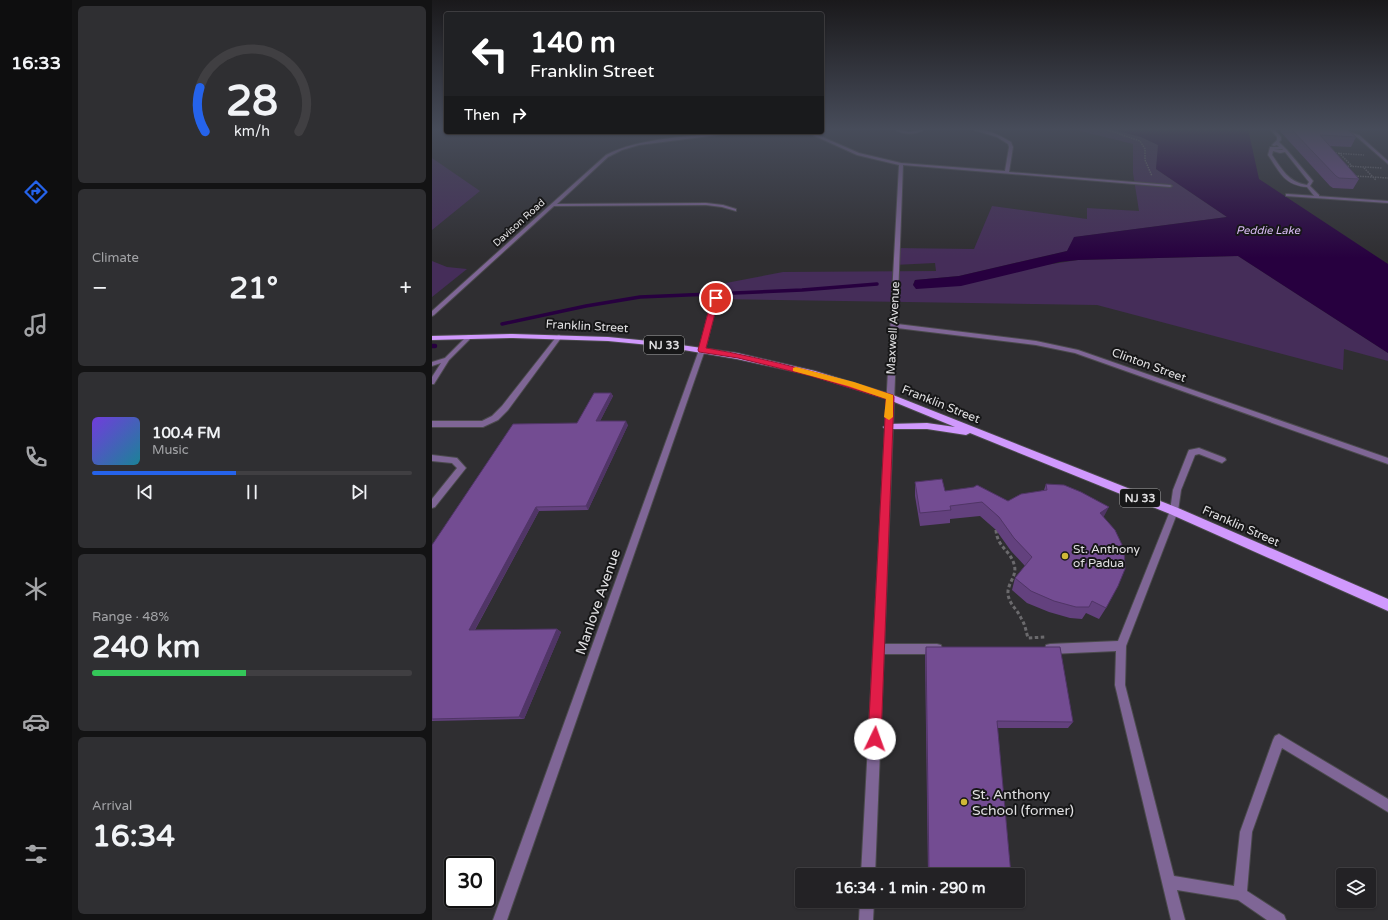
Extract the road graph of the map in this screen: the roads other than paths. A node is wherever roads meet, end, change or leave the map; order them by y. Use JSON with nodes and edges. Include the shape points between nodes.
{"nodes":[{"id":1,"x":589,"y":172,"type":"edge"},
{"id":2,"x":901,"y":172,"type":"edge"},
{"id":3,"x":994,"y":172,"type":"edge"},
{"id":4,"x":1282,"y":172,"type":"edge"},
{"id":5,"x":1304,"y":172,"type":"edge"},
{"id":6,"x":1007,"y":173,"type":"joint"},
{"id":7,"x":1170,"y":186,"type":"dead end"},
{"id":8,"x":1308,"y":186,"type":"junction"},
{"id":9,"x":1288,"y":195,"type":"dead end"},
{"id":10,"x":1317,"y":196,"type":"junction"},
{"id":11,"x":1388,"y":202,"type":"edge"},
{"id":12,"x":552,"y":205,"type":"junction"},
{"id":13,"x":734,"y":210,"type":"dead end"},
{"id":14,"x":717,"y":291,"type":"dead end"},
{"id":15,"x":432,"y":314,"type":"edge"},
{"id":16,"x":894,"y":326,"type":"junction"},
{"id":17,"x":470,"y":337,"type":"junction"},
{"id":18,"x":559,"y":337,"type":"junction"},
{"id":19,"x":432,"y":338,"type":"edge"},
{"id":20,"x":702,"y":350,"type":"junction"},
{"id":21,"x":447,"y":359,"type":"junction"},
{"id":22,"x":432,"y":364,"type":"edge"},
{"id":23,"x":432,"y":382,"type":"edge"},
{"id":24,"x":890,"y":397,"type":"junction"},
{"id":25,"x":432,"y":424,"type":"edge"},
{"id":26,"x":888,"y":427,"type":"junction"},
{"id":27,"x":983,"y":435,"type":"junction"},
{"id":28,"x":432,"y":458,"type":"edge"},
{"id":29,"x":1222,"y":460,"type":"dead end"},
{"id":30,"x":1388,"y":462,"type":"edge"},
{"id":31,"x":432,"y":505,"type":"edge"},
{"id":32,"x":1174,"y":511,"type":"junction"},
{"id":33,"x":1388,"y":605,"type":"edge"},
{"id":34,"x":1121,"y":646,"type":"junction"},
{"id":35,"x":879,"y":649,"type":"junction"},
{"id":36,"x":947,"y":649,"type":"edge"},
{"id":37,"x":1041,"y":649,"type":"edge"},
{"id":38,"x":1388,"y":806,"type":"edge"},
{"id":39,"x":868,"y":868,"type":"edge"},
{"id":40,"x":1170,"y":882,"type":"junction"},
{"id":41,"x":1240,"y":894,"type":"junction"},
{"id":42,"x":867,"y":908,"type":"edge"},
{"id":43,"x":500,"y":920,"type":"edge"},
{"id":44,"x":866,"y":920,"type":"edge"},
{"id":45,"x":1178,"y":920,"type":"edge"},
{"id":46,"x":1279,"y":920,"type":"edge"}],
"edges":[{"from":1,"to":12,"type":"street","name":"Davison Road"},
{"from":2,"to":16,"type":"street","name":"Maxwell Avenue"},
{"from":3,"to":6,"type":"street"},
{"from":4,"to":8,"type":"street","via":[[1287,179]]},
{"from":5,"to":8,"type":"street","via":[[1312,182]]},
{"from":6,"to":7,"type":"street"},
{"from":8,"to":10,"type":"street"},
{"from":9,"to":10,"type":"street"},
{"from":10,"to":11,"type":"street"},
{"from":12,"to":13,"type":"street","via":[[706,204]]},
{"from":12,"to":15,"type":"street","name":"Davison Road"},
{"from":14,"to":20,"type":"street","name":"Manlove Avenue"},
{"from":16,"to":24,"type":"street","name":"Maxwell Avenue"},
{"from":16,"to":30,"type":"street","name":"Clinton Street","via":[[1036,343],[1076,351]]},
{"from":17,"to":18,"type":"main road","name":"Franklin Street","number":"NJ 33"},
{"from":17,"to":19,"type":"main road","name":"Franklin Street","number":"NJ 33"},
{"from":17,"to":21,"type":"street"},
{"from":18,"to":20,"type":"main road","name":"Franklin Street","number":"NJ 33","via":[[608,339]]},
{"from":18,"to":25,"type":"street","via":[[495,418],[483,424]]},
{"from":20,"to":24,"type":"main road","name":"Franklin Street","number":"NJ 33","via":[[812,374]]},
{"from":20,"to":43,"type":"street","name":"Manlove Avenue"},
{"from":21,"to":22,"type":"street"},
{"from":21,"to":23,"type":"street"},
{"from":24,"to":26,"type":"street","name":"Maxwell Avenue"},
{"from":24,"to":27,"type":"main road","name":"Franklin Street","number":"NJ 33"},
{"from":26,"to":27,"type":"main road","via":[[927,426]]},
{"from":26,"to":35,"type":"street","name":"Maxwell Avenue"},
{"from":27,"to":32,"type":"main road","name":"Franklin Street","number":"NJ 33"},
{"from":28,"to":31,"type":"street","via":[[454,460],[462,468]]},
{"from":29,"to":32,"type":"street","via":[[1199,451],[1192,452],[1177,490]]},
{"from":32,"to":33,"type":"main road","name":"Franklin Street","number":"NJ 33"},
{"from":32,"to":34,"type":"street"},
{"from":34,"to":37,"type":"street"},
{"from":34,"to":40,"type":"street","via":[[1120,685]]},
{"from":35,"to":36,"type":"street"},
{"from":35,"to":39,"type":"street","name":"Maxwell Avenue"},
{"from":38,"to":41,"type":"street","via":[[1279,740],[1246,832]]},
{"from":40,"to":41,"type":"street"},
{"from":40,"to":45,"type":"street"},
{"from":41,"to":46,"type":"street"},
{"from":42,"to":44,"type":"street"}]}
